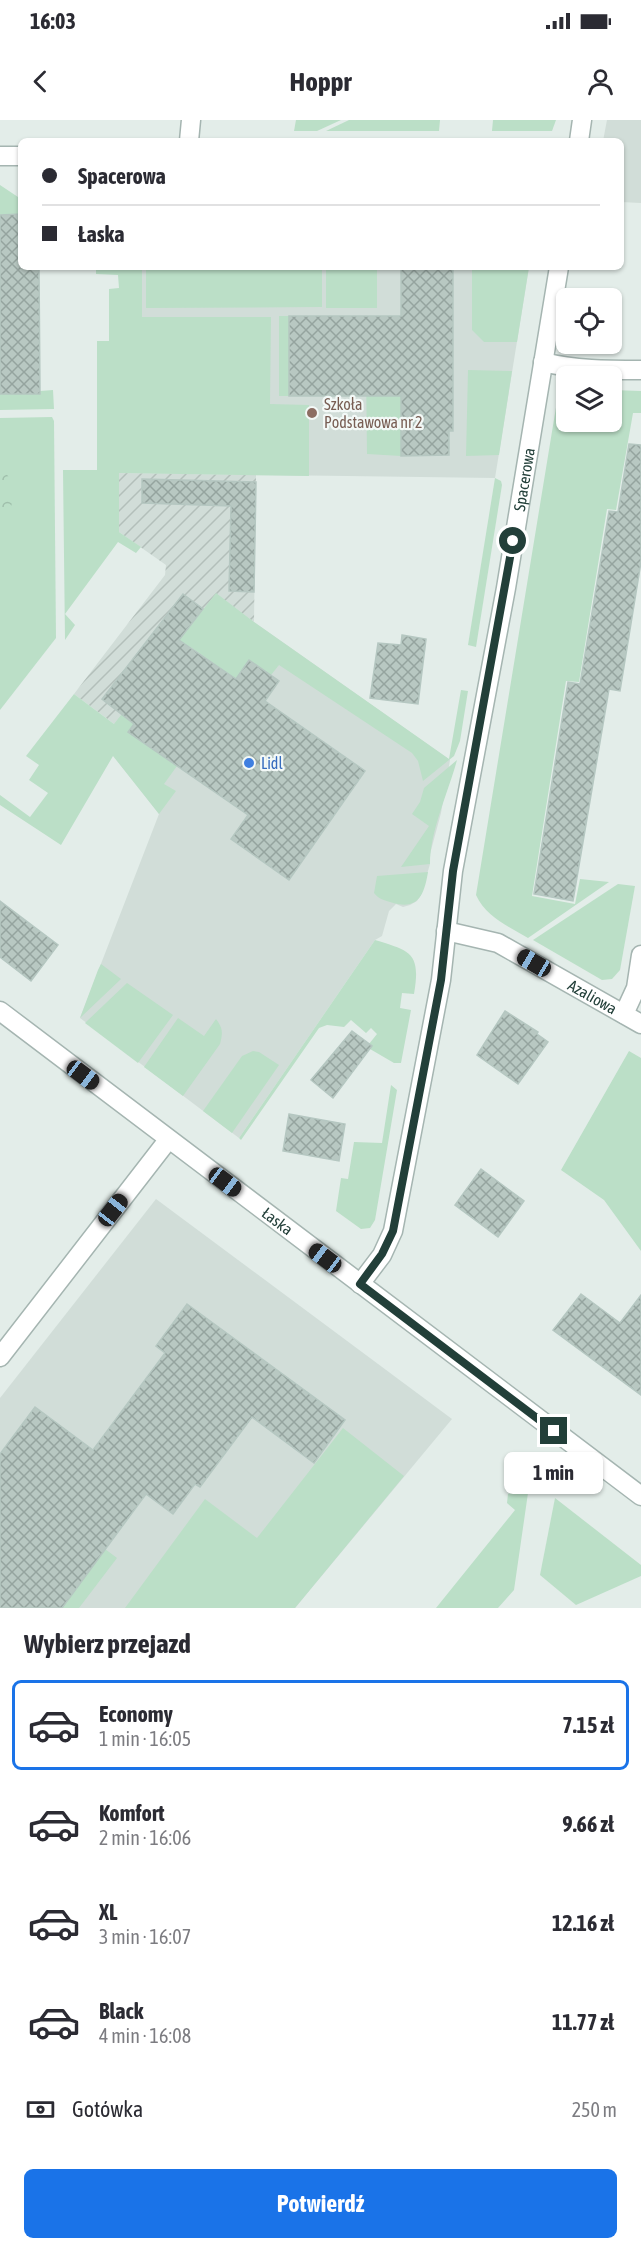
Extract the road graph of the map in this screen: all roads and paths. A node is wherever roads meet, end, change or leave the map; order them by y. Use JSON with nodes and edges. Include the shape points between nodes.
{"nodes":[{"id":1,"x":191,"y":120,"type":"edge"},
{"id":2,"x":582,"y":120,"type":"edge"},
{"id":3,"x":189,"y":138,"type":"edge"},
{"id":4,"x":579,"y":138,"type":"edge"},
{"id":5,"x":0,"y":156,"type":"edge"},
{"id":6,"x":18,"y":156,"type":"edge"},
{"id":7,"x":558,"y":270,"type":"edge"},
{"id":8,"x":543,"y":362,"type":"junction"},
{"id":9,"x":641,"y":370,"type":"edge"},
{"id":10,"x":446,"y":931,"type":"junction"},
{"id":11,"x":641,"y":955,"type":"edge"},
{"id":12,"x":0,"y":1011,"type":"edge"},
{"id":13,"x":624,"y":1014,"type":"junction"},
{"id":14,"x":641,"y":1024,"type":"edge"},
{"id":15,"x":168,"y":1140,"type":"junction"},
{"id":16,"x":360,"y":1284,"type":"junction"},
{"id":17,"x":0,"y":1357,"type":"edge"},
{"id":18,"x":641,"y":1496,"type":"edge"}],
"edges":[{"from":1,"to":3,"type":"street"},
{"from":2,"to":4,"type":"street"},
{"from":5,"to":6,"type":"street"},
{"from":7,"to":8,"type":"street","name":"Spacerowa"},
{"from":8,"to":9,"type":"street","via":[[565,367]]},
{"from":8,"to":10,"type":"street","name":"Spacerowa","via":[[453,871]]},
{"from":10,"to":13,"type":"street","name":"Azaliowa","via":[[498,943]]},
{"from":10,"to":16,"type":"street","name":"Spacerowa","via":[[441,980],[393,1231]]},
{"from":11,"to":13,"type":"street","via":[[636,988]]},
{"from":12,"to":15,"type":"street","name":"Łaska"},
{"from":13,"to":14,"type":"street","name":"Azaliowa"},
{"from":15,"to":16,"type":"street","name":"Łaska"},
{"from":15,"to":17,"type":"street"},
{"from":16,"to":18,"type":"street","name":"Łaska"}]}
